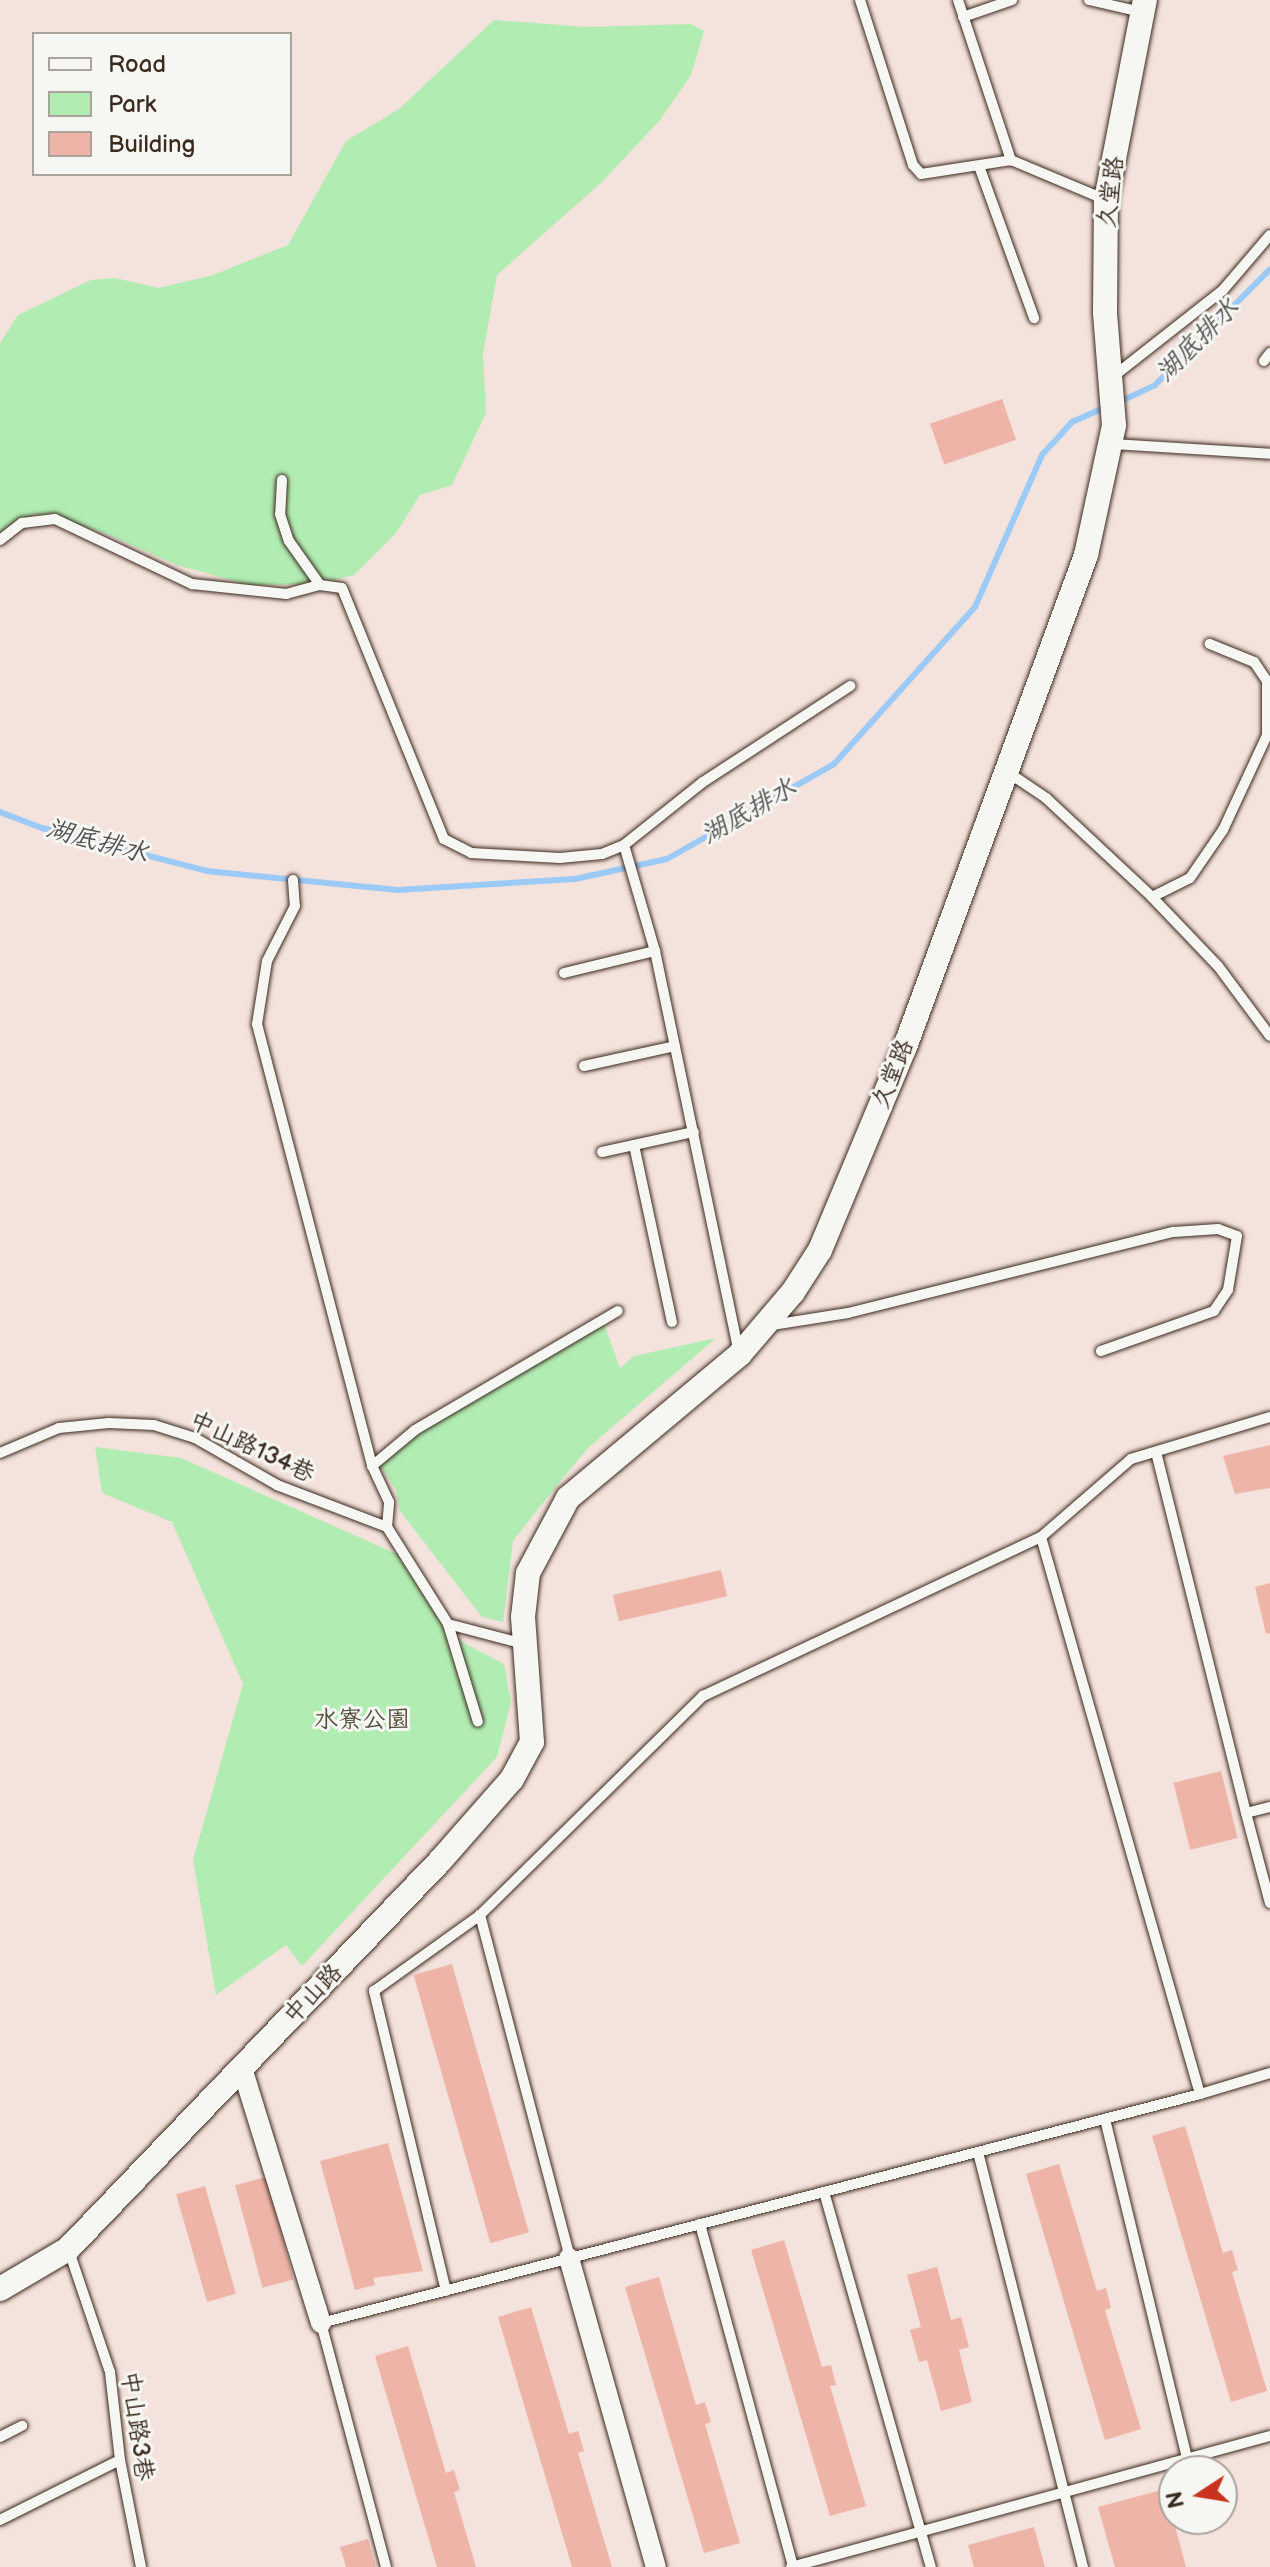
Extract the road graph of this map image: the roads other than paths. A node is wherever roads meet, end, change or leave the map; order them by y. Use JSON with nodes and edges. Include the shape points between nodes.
{"nodes":[{"id":1,"x":860,"y":0,"type":"edge"},
{"id":2,"x":958,"y":0,"type":"edge"},
{"id":3,"x":1012,"y":0,"type":"edge"},
{"id":4,"x":1089,"y":0,"type":"edge"},
{"id":5,"x":1143,"y":6,"type":"edge"},
{"id":6,"x":963,"y":17,"type":"junction"},
{"id":7,"x":1011,"y":160,"type":"junction"},
{"id":8,"x":979,"y":166,"type":"junction"},
{"id":9,"x":1106,"y":200,"type":"junction"},
{"id":10,"x":1270,"y":235,"type":"edge"},
{"id":11,"x":1034,"y":318,"type":"dead end"},
{"id":12,"x":1109,"y":383,"type":"junction"},
{"id":13,"x":1113,"y":434,"type":"junction"},
{"id":14,"x":1270,"y":454,"type":"edge"},
{"id":15,"x":282,"y":480,"type":"dead end"},
{"id":16,"x":0,"y":540,"type":"edge"},
{"id":17,"x":320,"y":585,"type":"junction"},
{"id":18,"x":1210,"y":644,"type":"dead end"},
{"id":19,"x":850,"y":686,"type":"dead end"},
{"id":20,"x":1009,"y":773,"type":"junction"},
{"id":21,"x":624,"y":845,"type":"junction"},
{"id":22,"x":293,"y":880,"type":"dead end"},
{"id":23,"x":1152,"y":897,"type":"junction"},
{"id":24,"x":655,"y":951,"type":"junction"},
{"id":25,"x":564,"y":973,"type":"dead end"},
{"id":26,"x":1270,"y":1036,"type":"edge"},
{"id":27,"x":675,"y":1046,"type":"junction"},
{"id":28,"x":584,"y":1066,"type":"dead end"},
{"id":29,"x":694,"y":1132,"type":"junction"},
{"id":30,"x":634,"y":1145,"type":"junction"},
{"id":31,"x":602,"y":1152,"type":"dead end"},
{"id":32,"x":618,"y":1311,"type":"dead end"},
{"id":33,"x":672,"y":1322,"type":"dead end"},
{"id":34,"x":766,"y":1325,"type":"junction"},
{"id":35,"x":1101,"y":1351,"type":"dead end"},
{"id":36,"x":740,"y":1354,"type":"junction"},
{"id":37,"x":1270,"y":1417,"type":"edge"},
{"id":38,"x":1156,"y":1452,"type":"junction"},
{"id":39,"x":0,"y":1453,"type":"edge"},
{"id":40,"x":372,"y":1466,"type":"junction"},
{"id":41,"x":387,"y":1527,"type":"junction"},
{"id":42,"x":1041,"y":1537,"type":"junction"},
{"id":43,"x":448,"y":1624,"type":"junction"},
{"id":44,"x":526,"y":1645,"type":"junction"},
{"id":45,"x":478,"y":1722,"type":"dead end"},
{"id":46,"x":1270,"y":1807,"type":"edge"},
{"id":47,"x":1246,"y":1813,"type":"junction"},
{"id":48,"x":1270,"y":1903,"type":"edge"},
{"id":49,"x":480,"y":1915,"type":"junction"},
{"id":50,"x":242,"y":2068,"type":"junction"},
{"id":51,"x":1270,"y":2073,"type":"edge"},
{"id":52,"x":1200,"y":2094,"type":"junction"},
{"id":53,"x":1105,"y":2119,"type":"junction"},
{"id":54,"x":978,"y":2152,"type":"junction"},
{"id":55,"x":824,"y":2192,"type":"junction"},
{"id":56,"x":700,"y":2224,"type":"junction"},
{"id":57,"x":68,"y":2249,"type":"junction"},
{"id":58,"x":570,"y":2258,"type":"junction"},
{"id":59,"x":0,"y":2289,"type":"edge"},
{"id":60,"x":446,"y":2291,"type":"junction"},
{"id":61,"x":321,"y":2323,"type":"junction"},
{"id":62,"x":22,"y":2426,"type":"dead end"},
{"id":63,"x":1270,"y":2436,"type":"edge"},
{"id":64,"x":0,"y":2437,"type":"edge"},
{"id":65,"x":1186,"y":2455,"type":"edge"},
{"id":66,"x":1198,"y":2455,"type":"edge"},
{"id":67,"x":120,"y":2460,"type":"junction"},
{"id":68,"x":1158,"y":2466,"type":"edge"},
{"id":69,"x":1063,"y":2491,"type":"junction"},
{"id":70,"x":0,"y":2520,"type":"edge"},
{"id":71,"x":922,"y":2533,"type":"junction"},
{"id":72,"x":141,"y":2567,"type":"edge"},
{"id":73,"x":386,"y":2567,"type":"edge"},
{"id":74,"x":656,"y":2567,"type":"edge"},
{"id":75,"x":792,"y":2567,"type":"edge"},
{"id":76,"x":931,"y":2567,"type":"edge"},
{"id":77,"x":1083,"y":2567,"type":"edge"}],
"edges":[{"from":1,"to":8,"type":"lane","via":[[913,165],[921,174]]},
{"from":2,"to":6,"type":"lane"},
{"from":3,"to":6,"type":"lane"},
{"from":4,"to":5,"type":"lane"},
{"from":5,"to":9,"type":"street","name":"久堂路"},
{"from":6,"to":7,"type":"lane"},
{"from":7,"to":8,"type":"lane"},
{"from":7,"to":9,"type":"lane"},
{"from":8,"to":11,"type":"lane"},
{"from":9,"to":12,"type":"street","name":"久堂路"},
{"from":10,"to":12,"type":"lane","via":[[1223,290]]},
{"from":12,"to":13,"type":"street","name":"久堂路"},
{"from":13,"to":14,"type":"lane"},
{"from":13,"to":20,"type":"street","name":"久堂路","via":[[1086,555]]},
{"from":15,"to":17,"type":"lane","via":[[280,514],[289,541]]},
{"from":16,"to":17,"type":"lane","via":[[22,523],[55,519],[192,584],[286,594]]},
{"from":17,"to":21,"type":"lane","via":[[342,588],[444,839],[471,853],[560,858],[602,854]]},
{"from":18,"to":23,"type":"lane","via":[[1254,662],[1267,681],[1267,735],[1223,830],[1190,878]]},
{"from":19,"to":21,"type":"lane","via":[[703,782]]},
{"from":20,"to":23,"type":"lane","via":[[1046,798]]},
{"from":20,"to":34,"type":"street","name":"久堂路","via":[[905,1047],[820,1250]]},
{"from":21,"to":24,"type":"lane"},
{"from":22,"to":40,"type":"lane","via":[[295,906],[267,961],[257,1024]]},
{"from":23,"to":26,"type":"lane","via":[[1218,966]]},
{"from":24,"to":25,"type":"lane"},
{"from":24,"to":27,"type":"lane"},
{"from":27,"to":28,"type":"lane"},
{"from":27,"to":29,"type":"lane"},
{"from":29,"to":30,"type":"lane"},
{"from":29,"to":36,"type":"lane"},
{"from":30,"to":31,"type":"lane"},
{"from":30,"to":33,"type":"lane"},
{"from":32,"to":40,"type":"lane","via":[[415,1430]]},
{"from":34,"to":35,"type":"lane","via":[[848,1313],[1174,1232],[1218,1229],[1237,1236],[1228,1290],[1214,1311]]},
{"from":34,"to":36,"type":"street","name":"久堂路"},
{"from":36,"to":44,"type":"street","name":"久堂路","via":[[568,1498],[528,1573]]},
{"from":37,"to":38,"type":"lane"},
{"from":38,"to":42,"type":"lane","via":[[1131,1459]]},
{"from":38,"to":47,"type":"lane"},
{"from":39,"to":41,"type":"lane","name":"中山路134巷","via":[[59,1428],[154,1425],[195,1438],[277,1485]]},
{"from":40,"to":41,"type":"lane","via":[[389,1502]]},
{"from":41,"to":43,"type":"lane"},
{"from":42,"to":49,"type":"lane","via":[[703,1696]]},
{"from":42,"to":52,"type":"lane"},
{"from":43,"to":44,"type":"lane"},
{"from":43,"to":45,"type":"lane"},
{"from":44,"to":50,"type":"street","name":"中山路","via":[[532,1742],[512,1779]]},
{"from":46,"to":47,"type":"lane"},
{"from":47,"to":48,"type":"lane"},
{"from":49,"to":58,"type":"lane"},
{"from":49,"to":60,"type":"lane","via":[[374,1991]]},
{"from":50,"to":57,"type":"street","name":"中山路"},
{"from":50,"to":61,"type":"street"},
{"from":51,"to":52,"type":"lane"},
{"from":52,"to":53,"type":"lane"},
{"from":53,"to":54,"type":"lane"},
{"from":53,"to":65,"type":"lane"},
{"from":54,"to":55,"type":"lane"},
{"from":54,"to":69,"type":"lane"},
{"from":55,"to":56,"type":"lane"},
{"from":55,"to":71,"type":"lane"},
{"from":56,"to":58,"type":"lane"},
{"from":56,"to":75,"type":"lane"},
{"from":57,"to":59,"type":"street","name":"中山路"},
{"from":57,"to":67,"type":"lane","name":"中山路3巷","via":[[110,2372]]},
{"from":58,"to":60,"type":"lane"},
{"from":58,"to":74,"type":"street"},
{"from":60,"to":61,"type":"lane"},
{"from":61,"to":73,"type":"lane"},
{"from":62,"to":64,"type":"lane"},
{"from":63,"to":66,"type":"lane"},
{"from":67,"to":70,"type":"lane"},
{"from":67,"to":72,"type":"lane","name":"中山路3巷"},
{"from":68,"to":69,"type":"lane"},
{"from":69,"to":71,"type":"lane"},
{"from":69,"to":77,"type":"lane"},
{"from":71,"to":75,"type":"lane"},
{"from":71,"to":76,"type":"lane"}]}
